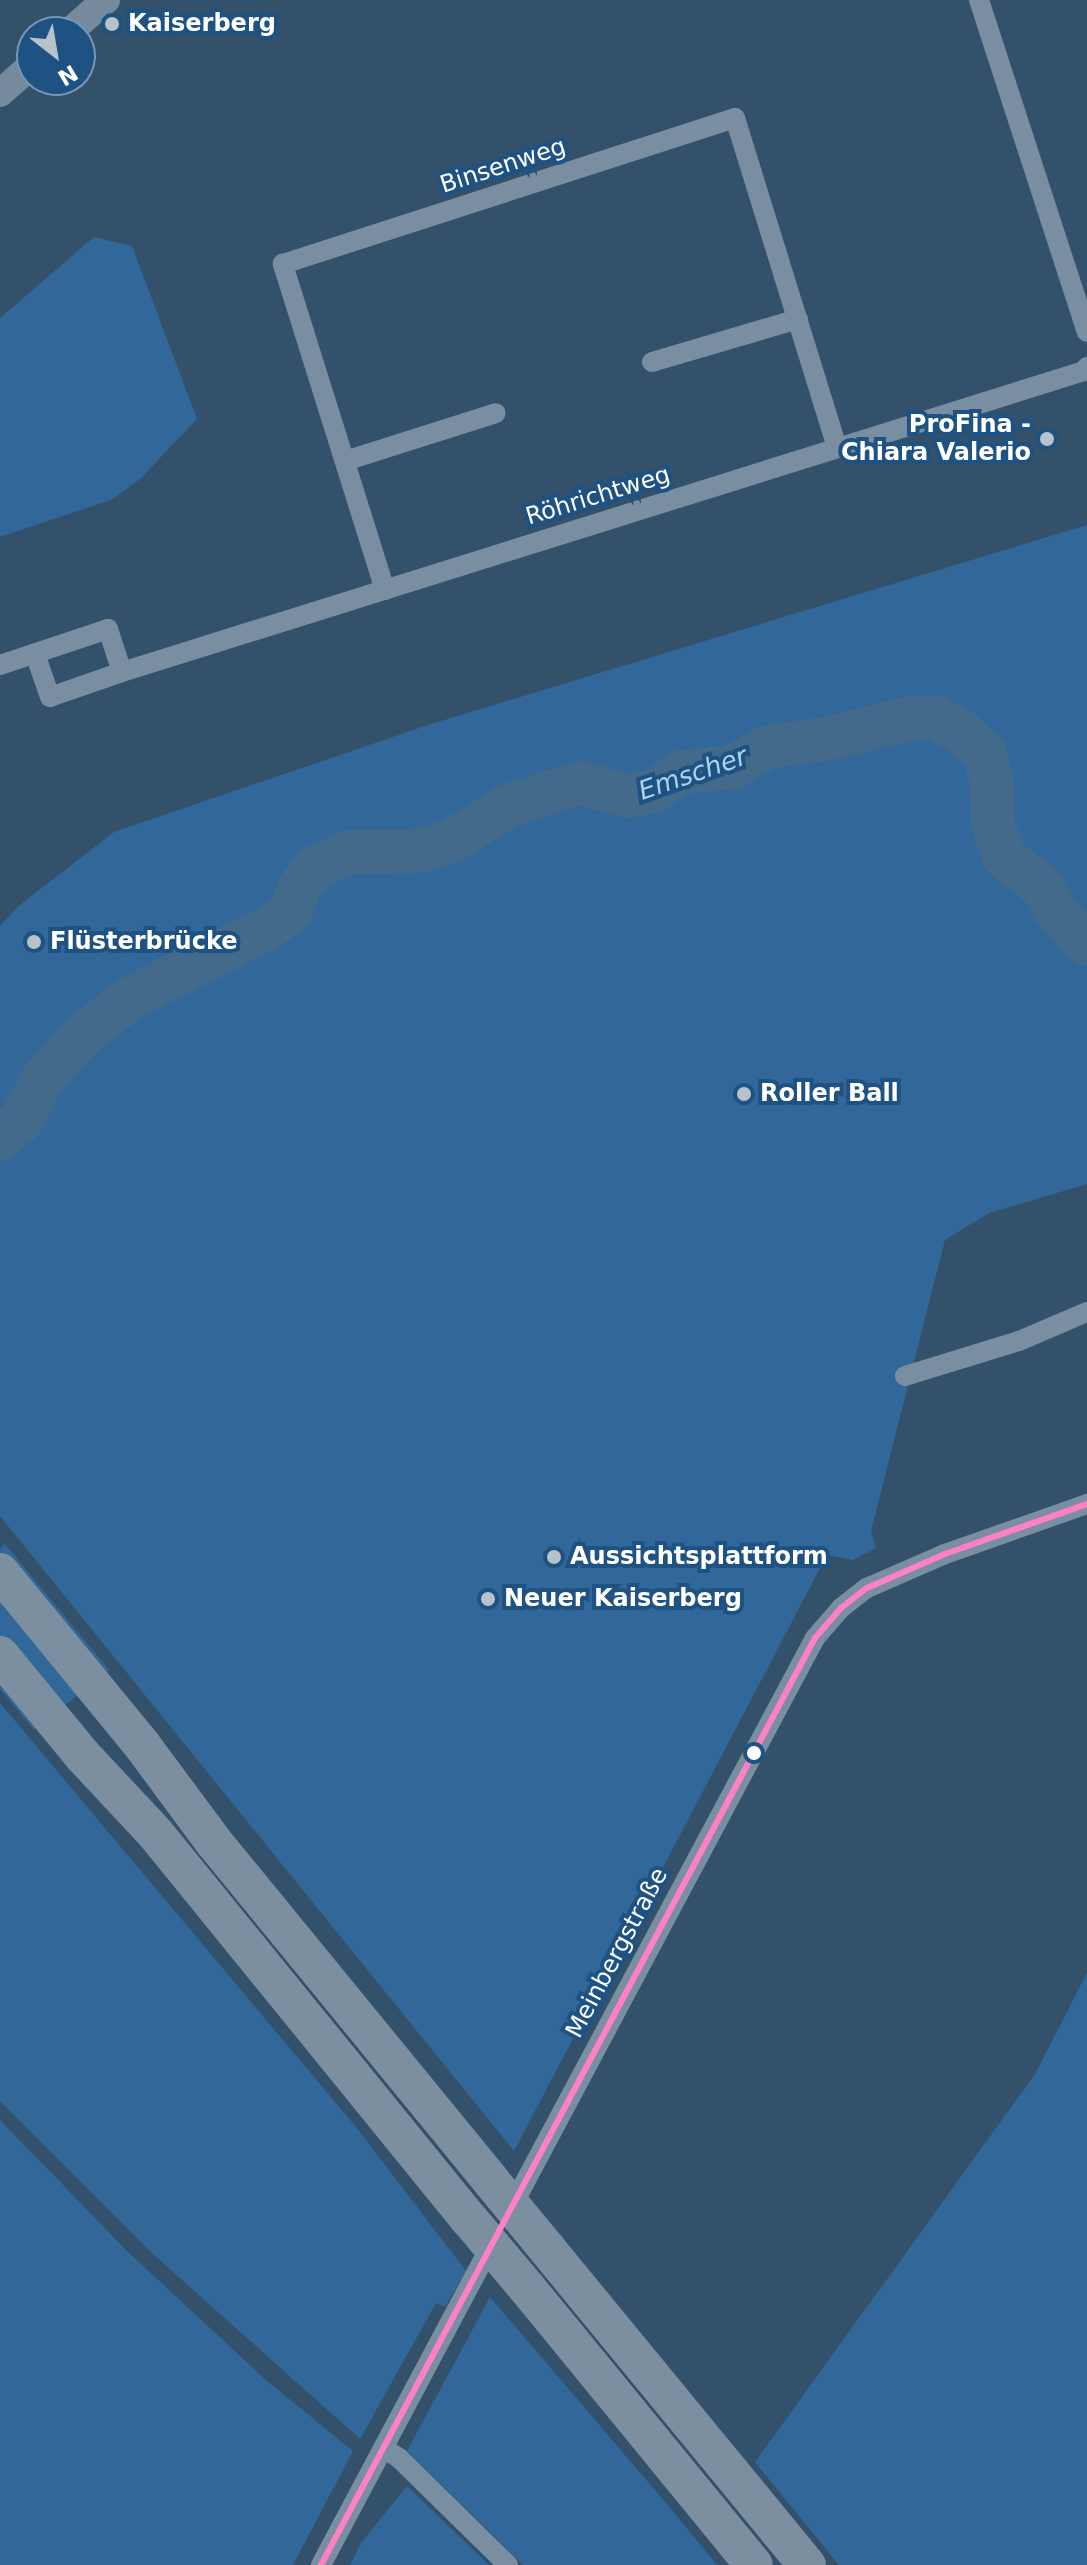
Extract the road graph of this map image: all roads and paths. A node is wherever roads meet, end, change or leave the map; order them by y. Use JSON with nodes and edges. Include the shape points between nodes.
{"nodes":[{"id":1,"x":106,"y":0,"type":"edge"},
{"id":2,"x":979,"y":0,"type":"edge"},
{"id":3,"x":88,"y":16,"type":"edge"},
{"id":4,"x":16,"y":79,"type":"edge"},
{"id":5,"x":0,"y":93,"type":"edge"},
{"id":6,"x":798,"y":319,"type":"junction"},
{"id":7,"x":1087,"y":332,"type":"edge"},
{"id":8,"x":652,"y":362,"type":"dead end"},
{"id":9,"x":1087,"y":367,"type":"edge"},
{"id":10,"x":496,"y":413,"type":"dead end"},
{"id":11,"x":837,"y":448,"type":"junction"},
{"id":12,"x":345,"y":461,"type":"junction"},
{"id":13,"x":385,"y":590,"type":"junction"},
{"id":14,"x":35,"y":654,"type":"junction"},
{"id":15,"x":0,"y":665,"type":"edge"},
{"id":16,"x":122,"y":672,"type":"junction"},
{"id":17,"x":1087,"y":1312,"type":"edge"},
{"id":18,"x":905,"y":1376,"type":"dead end"},
{"id":19,"x":1087,"y":1504,"type":"edge"},
{"id":20,"x":0,"y":1572,"type":"edge"},
{"id":21,"x":0,"y":1655,"type":"edge"},
{"id":22,"x":383,"y":2448,"type":"junction"},
{"id":23,"x":321,"y":2565,"type":"edge"},
{"id":24,"x":508,"y":2565,"type":"edge"},
{"id":25,"x":754,"y":2565,"type":"edge"},
{"id":26,"x":807,"y":2565,"type":"edge"}],
"edges":[{"from":1,"to":3,"type":"main road"},
{"from":2,"to":7,"type":"street"},
{"from":4,"to":5,"type":"main road"},
{"from":6,"to":8,"type":"street"},
{"from":6,"to":11,"type":"street","name":"Binsenweg"},
{"from":6,"to":12,"type":"street","name":"Binsenweg","via":[[735,118],[283,264]]},
{"from":9,"to":11,"type":"street","name":"Röhrichtweg"},
{"from":10,"to":12,"type":"street"},
{"from":11,"to":13,"type":"street","name":"Röhrichtweg"},
{"from":12,"to":13,"type":"street","name":"Binsenweg"},
{"from":13,"to":16,"type":"street","name":"Röhrichtweg"},
{"from":14,"to":15,"type":"street"},
{"from":14,"to":16,"type":"street","name":"Röhrichtweg","via":[[50,697]]},
{"from":14,"to":16,"type":"street","via":[[108,629]]},
{"from":17,"to":18,"type":"street","via":[[1019,1341]]},
{"from":19,"to":22,"type":"street","name":"Meinbergstraße","via":[[867,1588],[815,1638]]},
{"from":20,"to":26,"type":"highway","bridge":true,"via":[[213,1841]]},
{"from":21,"to":25,"type":"highway","bridge":true,"via":[[155,1833]]},
{"from":22,"to":23,"type":"street","name":"Meinbergstraße"},
{"from":22,"to":24,"type":"street"}]}
